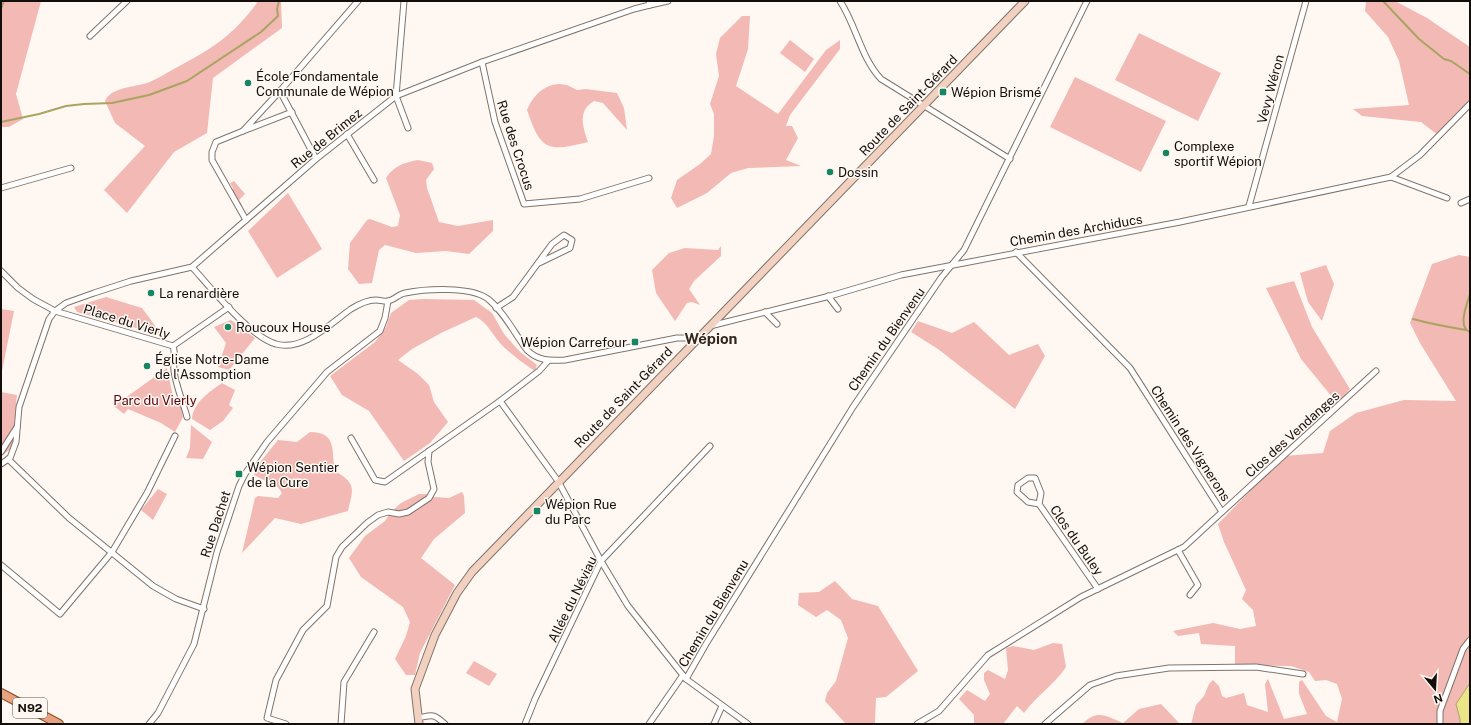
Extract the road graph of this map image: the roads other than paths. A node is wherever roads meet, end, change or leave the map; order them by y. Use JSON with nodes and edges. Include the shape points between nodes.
{"nodes":[{"id":1,"x":127,"y":1,"type":"edge"},
{"id":2,"x":358,"y":1,"type":"edge"},
{"id":3,"x":404,"y":1,"type":"edge"},
{"id":4,"x":668,"y":1,"type":"edge"},
{"id":5,"x":840,"y":1,"type":"edge"},
{"id":6,"x":1026,"y":1,"type":"edge"},
{"id":7,"x":1087,"y":1,"type":"edge"},
{"id":8,"x":1306,"y":1,"type":"edge"},
{"id":9,"x":650,"y":3,"type":"edge"},
{"id":10,"x":90,"y":36,"type":"dead end"},
{"id":11,"x":482,"y":62,"type":"junction"},
{"id":12,"x":280,"y":92,"type":"junction"},
{"id":13,"x":396,"y":96,"type":"junction"},
{"id":14,"x":1470,"y":104,"type":"edge"},
{"id":15,"x":925,"y":105,"type":"junction"},
{"id":16,"x":292,"y":112,"type":"junction"},
{"id":17,"x":408,"y":128,"type":"dead end"},
{"id":18,"x":243,"y":131,"type":"junction"},
{"id":19,"x":347,"y":134,"type":"junction"},
{"id":20,"x":316,"y":159,"type":"junction"},
{"id":21,"x":1010,"y":159,"type":"junction"},
{"id":22,"x":71,"y":168,"type":"dead end"},
{"id":23,"x":1391,"y":177,"type":"junction"},
{"id":24,"x":649,"y":178,"type":"dead end"},
{"id":25,"x":374,"y":180,"type":"dead end"},
{"id":26,"x":1,"y":188,"type":"edge"},
{"id":27,"x":1447,"y":198,"type":"dead end"},
{"id":28,"x":1470,"y":199,"type":"edge"},
{"id":29,"x":1461,"y":203,"type":"dead end"},
{"id":30,"x":1249,"y":206,"type":"junction"},
{"id":31,"x":246,"y":220,"type":"junction"},
{"id":32,"x":1016,"y":252,"type":"junction"},
{"id":33,"x":539,"y":263,"type":"junction"},
{"id":34,"x":952,"y":265,"type":"junction"},
{"id":35,"x":192,"y":267,"type":"junction"},
{"id":36,"x":1,"y":271,"type":"edge"},
{"id":37,"x":828,"y":296,"type":"junction"},
{"id":38,"x":388,"y":301,"type":"junction"},
{"id":39,"x":229,"y":307,"type":"junction"},
{"id":40,"x":496,"y":308,"type":"junction"},
{"id":41,"x":838,"y":309,"type":"dead end"},
{"id":42,"x":55,"y":311,"type":"junction"},
{"id":43,"x":765,"y":312,"type":"junction"},
{"id":44,"x":777,"y":324,"type":"dead end"},
{"id":45,"x":710,"y":326,"type":"junction"},
{"id":46,"x":696,"y":341,"type":"junction"},
{"id":47,"x":173,"y":346,"type":"junction"},
{"id":48,"x":548,"y":361,"type":"junction"},
{"id":49,"x":1376,"y":371,"type":"dead end"},
{"id":50,"x":500,"y":401,"type":"junction"},
{"id":51,"x":187,"y":417,"type":"dead end"},
{"id":52,"x":17,"y":426,"type":"junction"},
{"id":53,"x":175,"y":436,"type":"dead end"},
{"id":54,"x":351,"y":438,"type":"dead end"},
{"id":55,"x":710,"y":446,"type":"dead end"},
{"id":56,"x":429,"y":451,"type":"junction"},
{"id":57,"x":1,"y":452,"type":"edge"},
{"id":58,"x":9,"y":459,"type":"junction"},
{"id":59,"x":1,"y":464,"type":"edge"},
{"id":60,"x":558,"y":481,"type":"junction"},
{"id":61,"x":1039,"y":504,"type":"junction"},
{"id":62,"x":1222,"y":512,"type":"junction"},
{"id":63,"x":1178,"y":550,"type":"junction"},
{"id":64,"x":112,"y":552,"type":"junction"},
{"id":65,"x":601,"y":561,"type":"junction"},
{"id":66,"x":1,"y":564,"type":"edge"},
{"id":67,"x":1098,"y":589,"type":"junction"},
{"id":68,"x":1190,"y":594,"type":"dead end"},
{"id":69,"x":204,"y":609,"type":"junction"},
{"id":70,"x":374,"y":632,"type":"dead end"},
{"id":71,"x":1470,"y":640,"type":"edge"},
{"id":72,"x":1302,"y":674,"type":"dead end"},
{"id":73,"x":685,"y":677,"type":"junction"},
{"id":74,"x":1,"y":693,"type":"edge"},
{"id":75,"x":722,"y":706,"type":"junction"},
{"id":76,"x":418,"y":721,"type":"edge"},
{"id":77,"x":59,"y":724,"type":"edge"},
{"id":78,"x":148,"y":724,"type":"edge"},
{"id":79,"x":286,"y":724,"type":"edge"},
{"id":80,"x":341,"y":724,"type":"edge"},
{"id":81,"x":445,"y":724,"type":"edge"},
{"id":82,"x":525,"y":724,"type":"edge"},
{"id":83,"x":649,"y":724,"type":"edge"},
{"id":84,"x":714,"y":724,"type":"edge"},
{"id":85,"x":748,"y":724,"type":"edge"},
{"id":86,"x":921,"y":724,"type":"edge"},
{"id":87,"x":1045,"y":724,"type":"edge"},
{"id":88,"x":1440,"y":724,"type":"edge"}],
"edges":[{"from":1,"to":10,"type":"street"},
{"from":2,"to":12,"type":"street"},
{"from":3,"to":13,"type":"street"},
{"from":4,"to":9,"type":"street","name":"Rue de Brimez"},
{"from":5,"to":15,"type":"street","via":[[849,14],[875,72],[888,83]]},
{"from":6,"to":15,"type":"main road","name":"Route de Saint-Gérard"},
{"from":7,"to":21,"type":"street","name":"Chemin du Bienvenu"},
{"from":8,"to":30,"type":"street","name":"Vevy Wéron"},
{"from":9,"to":11,"type":"street","name":"Rue de Brimez"},
{"from":11,"to":13,"type":"street","name":"Rue de Brimez"},
{"from":11,"to":24,"type":"street","name":"Rue des Crocus","via":[[495,122],[524,204],[580,199]]},
{"from":12,"to":16,"type":"street"},
{"from":12,"to":18,"type":"street"},
{"from":13,"to":17,"type":"street"},
{"from":13,"to":19,"type":"street","name":"Rue de Brimez"},
{"from":14,"to":23,"type":"street","via":[[1420,155]]},
{"from":15,"to":21,"type":"street"},
{"from":15,"to":45,"type":"main road","name":"Route de Saint-Gérard"},
{"from":16,"to":18,"type":"street"},
{"from":16,"to":20,"type":"street"},
{"from":18,"to":31,"type":"street","via":[[216,142],[212,160]]},
{"from":19,"to":20,"type":"street","name":"Rue de Brimez"},
{"from":19,"to":25,"type":"street"},
{"from":20,"to":31,"type":"street","name":"Rue de Brimez"},
{"from":21,"to":34,"type":"street","name":"Chemin du Bienvenu","via":[[964,250]]},
{"from":22,"to":26,"type":"street"},
{"from":23,"to":27,"type":"street"},
{"from":23,"to":30,"type":"street","name":"Chemin des Archiducs"},
{"from":28,"to":29,"type":"street"},
{"from":30,"to":32,"type":"street","name":"Chemin des Archiducs","via":[[1180,222]]},
{"from":31,"to":35,"type":"street","name":"Rue de Brimez"},
{"from":32,"to":34,"type":"street","name":"Chemin des Archiducs"},
{"from":32,"to":62,"type":"street","name":"Chemin des Vignerons","via":[[1130,368]]},
{"from":33,"to":33,"type":"street","via":[[552,244],[564,235],[572,240],[570,248]]},
{"from":33,"to":40,"type":"street","via":[[513,297]]},
{"from":34,"to":37,"type":"street","name":"Chemin des Archiducs","via":[[901,275]]},
{"from":34,"to":73,"type":"street","name":"Chemin du Bienvenu","via":[[853,407]]},
{"from":35,"to":39,"type":"street"},
{"from":35,"to":42,"type":"street","name":"Rue de Brimez","via":[[126,282],[66,303]]},
{"from":36,"to":42,"type":"street","name":"Place du Vierly","via":[[18,288]]},
{"from":37,"to":41,"type":"street"},
{"from":37,"to":43,"type":"street","name":"Chemin des Archiducs"},
{"from":38,"to":39,"type":"street","via":[[364,302],[315,336],[285,345],[269,342],[260,336]]},
{"from":38,"to":40,"type":"street","via":[[403,293],[459,291],[481,295]]},
{"from":38,"to":69,"type":"street","name":"Rue Dachet","via":[[380,331],[327,372],[267,442],[245,474],[216,552]]},
{"from":39,"to":47,"type":"street","name":"Place du Vierly"},
{"from":40,"to":48,"type":"street","via":[[527,350]]},
{"from":42,"to":47,"type":"street","name":"Place du Vierly"},
{"from":42,"to":52,"type":"street","via":[[49,319],[21,402]]},
{"from":43,"to":44,"type":"street"},
{"from":43,"to":45,"type":"street","name":"Chemin des Archiducs"},
{"from":45,"to":46,"type":"main road","name":"Route de Saint-Gérard"},
{"from":46,"to":48,"type":"street","via":[[677,338],[571,359]]},
{"from":46,"to":60,"type":"main road","name":"Route de Saint-Gérard"},
{"from":47,"to":51,"type":"street","via":[[174,373]]},
{"from":48,"to":50,"type":"street"},
{"from":49,"to":62,"type":"street","name":"Clos des Vendanges"},
{"from":50,"to":56,"type":"street"},
{"from":50,"to":60,"type":"street"},
{"from":52,"to":57,"type":"street"},
{"from":52,"to":58,"type":"street","via":[[16,442]]},
{"from":53,"to":64,"type":"street","via":[[147,493]]},
{"from":54,"to":56,"type":"street","via":[[375,480],[385,482]]},
{"from":55,"to":65,"type":"street","name":"Allée du Néviau"},
{"from":56,"to":79,"type":"street","via":[[428,462],[434,489],[429,498],[408,512],[388,512],[372,519],[356,532],[336,557],[327,606],[303,630],[276,680],[267,718]]},
{"from":58,"to":59,"type":"street"},
{"from":58,"to":64,"type":"street","via":[[69,518]]},
{"from":60,"to":65,"type":"street"},
{"from":60,"to":76,"type":"main road","name":"Route de Saint-Gérard","via":[[472,572],[457,593],[435,635],[415,689]]},
{"from":61,"to":61,"type":"street","name":"Clos du Buley","via":[[1028,502],[1017,492],[1018,485],[1028,478],[1035,478],[1041,493]]},
{"from":61,"to":67,"type":"street","name":"Clos du Buley"},
{"from":62,"to":63,"type":"street","name":"Chemin des Vignerons"},
{"from":63,"to":67,"type":"street","name":"Chemin des Vignerons"},
{"from":63,"to":68,"type":"street","via":[[1198,585]]},
{"from":64,"to":66,"type":"street","via":[[60,614]]},
{"from":64,"to":69,"type":"street","via":[[153,586],[176,599]]},
{"from":65,"to":73,"type":"street","via":[[628,606]]},
{"from":65,"to":82,"type":"street","name":"Allée du Néviau"},
{"from":67,"to":86,"type":"street","name":"Chemin des Vignerons","via":[[988,655],[939,710]]},
{"from":69,"to":78,"type":"street","name":"Rue Dachet","via":[[194,644],[158,713]]},
{"from":70,"to":80,"type":"street","via":[[344,682]]},
{"from":71,"to":88,"type":"street","via":[[1463,649],[1440,711]]},
{"from":72,"to":87,"type":"street","via":[[1256,667],[1169,668],[1116,676],[1090,685]]},
{"from":73,"to":75,"type":"street"},
{"from":73,"to":83,"type":"street","name":"Chemin du Bienvenu"},
{"from":74,"to":77,"type":"main road","number":"N92"},
{"from":75,"to":84,"type":"street"},
{"from":75,"to":85,"type":"street"},
{"from":76,"to":81,"type":"street","via":[[436,716]]}]}
